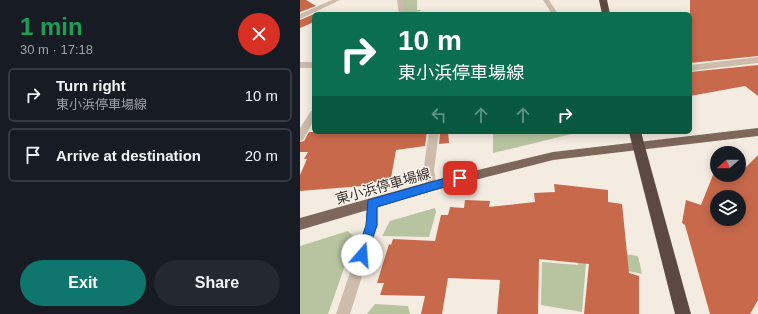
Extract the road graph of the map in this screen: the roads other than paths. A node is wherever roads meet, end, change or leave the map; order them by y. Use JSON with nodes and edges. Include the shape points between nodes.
{"nodes":[{"id":1,"x":337,"y":0,"type":"edge"},
{"id":2,"x":400,"y":0,"type":"edge"},
{"id":3,"x":546,"y":0,"type":"edge"},
{"id":4,"x":603,"y":0,"type":"edge"},
{"id":5,"x":402,"y":12,"type":"edge"},
{"id":6,"x":554,"y":12,"type":"edge"},
{"id":7,"x":606,"y":12,"type":"edge"},
{"id":8,"x":300,"y":17,"type":"edge"},
{"id":9,"x":758,"y":60,"type":"edge"},
{"id":10,"x":300,"y":65,"type":"edge"},
{"id":11,"x":312,"y":65,"type":"edge"},
{"id":12,"x":692,"y":68,"type":"edge"},
{"id":13,"x":307,"y":123,"type":"edge"},
{"id":14,"x":758,"y":132,"type":"edge"},
{"id":15,"x":434,"y":134,"type":"edge"},
{"id":16,"x":635,"y":134,"type":"edge"},
{"id":17,"x":300,"y":137,"type":"edge"},
{"id":18,"x":638,"y":147,"type":"junction"},
{"id":19,"x":432,"y":186,"type":"junction"},
{"id":20,"x":372,"y":204,"type":"junction"},
{"id":21,"x":300,"y":224,"type":"edge"},
{"id":22,"x":343,"y":314,"type":"edge"},
{"id":23,"x":683,"y":314,"type":"edge"}],
"edges":[{"from":1,"to":8,"type":"street"},
{"from":2,"to":5,"type":"street"},
{"from":3,"to":6,"type":"street"},
{"from":4,"to":7,"type":"highway"},
{"from":9,"to":12,"type":"street"},
{"from":10,"to":11,"type":"street"},
{"from":13,"to":17,"type":"street"},
{"from":14,"to":18,"type":"main road","name":"東小浜停車場線"},
{"from":15,"to":19,"type":"street","via":[[429,170]]},
{"from":16,"to":18,"type":"highway"},
{"from":18,"to":19,"type":"main road","name":"東小浜停車場線","via":[[552,156]]},
{"from":18,"to":23,"type":"highway"},
{"from":19,"to":20,"type":"main road","name":"東小浜停車場線"},
{"from":20,"to":21,"type":"main road","name":"東小浜停車場線"},
{"from":20,"to":22,"type":"street","via":[[372,225]]}]}
